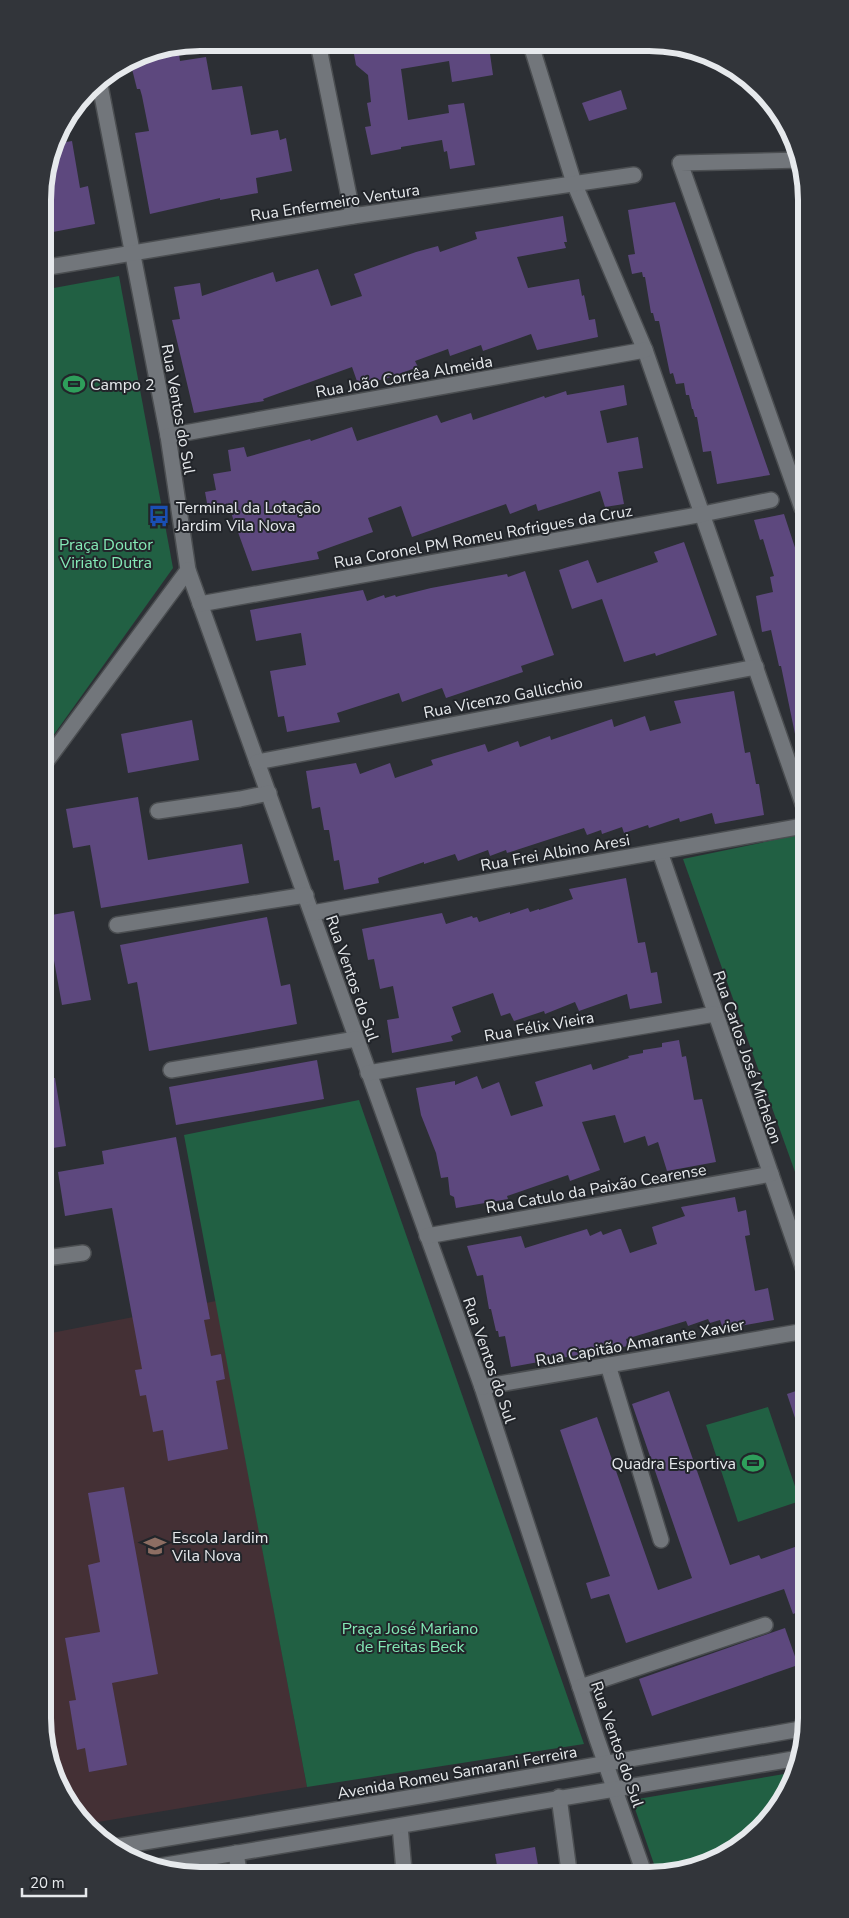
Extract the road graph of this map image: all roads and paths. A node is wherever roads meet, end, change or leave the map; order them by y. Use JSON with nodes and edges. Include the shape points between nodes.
{"nodes":[{"id":1,"x":533,"y":51,"type":"edge"},
{"id":2,"x":320,"y":52,"type":"edge"},
{"id":3,"x":101,"y":89,"type":"edge"},
{"id":4,"x":792,"y":160,"type":"edge"},
{"id":5,"x":634,"y":175,"type":"dead end"},
{"id":6,"x":574,"y":184,"type":"junction"},
{"id":7,"x":353,"y":216,"type":"junction"},
{"id":8,"x":133,"y":253,"type":"junction"},
{"id":9,"x":52,"y":267,"type":"edge"},
{"id":10,"x":646,"y":350,"type":"junction"},
{"id":11,"x":168,"y":436,"type":"junction"},
{"id":12,"x":798,"y":496,"type":"edge"},
{"id":13,"x":771,"y":500,"type":"dead end"},
{"id":14,"x":703,"y":514,"type":"junction"},
{"id":15,"x":188,"y":570,"type":"junction"},
{"id":16,"x":200,"y":604,"type":"junction"},
{"id":17,"x":756,"y":667,"type":"junction"},
{"id":18,"x":52,"y":754,"type":"edge"},
{"id":19,"x":257,"y":762,"type":"junction"},
{"id":20,"x":798,"y":788,"type":"edge"},
{"id":21,"x":268,"y":793,"type":"junction"},
{"id":22,"x":158,"y":811,"type":"dead end"},
{"id":23,"x":798,"y":827,"type":"edge"},
{"id":24,"x":660,"y":852,"type":"junction"},
{"id":25,"x":306,"y":895,"type":"junction"},
{"id":26,"x":312,"y":913,"type":"junction"},
{"id":27,"x":117,"y":925,"type":"dead end"},
{"id":28,"x":715,"y":1014,"type":"junction"},
{"id":29,"x":356,"y":1038,"type":"junction"},
{"id":30,"x":170,"y":1070,"type":"dead end"},
{"id":31,"x":368,"y":1072,"type":"junction"},
{"id":32,"x":770,"y":1174,"type":"junction"},
{"id":33,"x":427,"y":1236,"type":"junction"},
{"id":34,"x":797,"y":1251,"type":"edge"},
{"id":35,"x":83,"y":1253,"type":"dead end"},
{"id":36,"x":51,"y":1257,"type":"edge"},
{"id":37,"x":797,"y":1332,"type":"edge"},
{"id":38,"x":608,"y":1365,"type":"junction"},
{"id":39,"x":482,"y":1387,"type":"junction"},
{"id":40,"x":661,"y":1540,"type":"dead end"},
{"id":41,"x":765,"y":1625,"type":"dead end"},
{"id":42,"x":580,"y":1686,"type":"junction"},
{"id":43,"x":797,"y":1730,"type":"edge"},
{"id":44,"x":792,"y":1759,"type":"edge"},
{"id":45,"x":607,"y":1764,"type":"junction"},
{"id":46,"x":615,"y":1788,"type":"junction"},
{"id":47,"x":432,"y":1794,"type":"junction"},
{"id":48,"x":560,"y":1797,"type":"junction"},
{"id":49,"x":437,"y":1819,"type":"junction"},
{"id":50,"x":400,"y":1826,"type":"junction"},
{"id":51,"x":174,"y":1837,"type":"junction"},
{"id":52,"x":124,"y":1845,"type":"edge"},
{"id":53,"x":236,"y":1853,"type":"junction"},
{"id":54,"x":178,"y":1863,"type":"junction"},
{"id":55,"x":172,"y":1864,"type":"edge"},
{"id":56,"x":238,"y":1867,"type":"edge"},
{"id":57,"x":404,"y":1867,"type":"edge"},
{"id":58,"x":569,"y":1867,"type":"edge"},
{"id":59,"x":643,"y":1867,"type":"edge"}],
"edges":[{"from":1,"to":6,"type":"street"},
{"from":2,"to":7,"type":"street"},
{"from":3,"to":8,"type":"street","name":"Rua Ventos do Sul"},
{"from":4,"to":12,"type":"street","via":[[680,163]]},
{"from":5,"to":6,"type":"street","name":"Rua Enfermeiro Ventura"},
{"from":6,"to":7,"type":"street","name":"Rua Enfermeiro Ventura"},
{"from":6,"to":10,"type":"street"},
{"from":7,"to":8,"type":"street","name":"Rua Enfermeiro Ventura"},
{"from":8,"to":9,"type":"street","name":"Rua Enfermeiro Ventura"},
{"from":8,"to":11,"type":"street","name":"Rua Ventos do Sul"},
{"from":10,"to":11,"type":"street","name":"Rua João Corrêa Almeida"},
{"from":10,"to":14,"type":"street"},
{"from":11,"to":15,"type":"street","name":"Rua Ventos do Sul"},
{"from":13,"to":14,"type":"street","name":"Rua Coronel PM Romeu Rofrigues da Cruz"},
{"from":14,"to":16,"type":"street","name":"Rua Coronel PM Romeu Rofrigues da Cruz"},
{"from":14,"to":17,"type":"street"},
{"from":15,"to":16,"type":"street","name":"Rua Ventos do Sul"},
{"from":15,"to":18,"type":"street"},
{"from":16,"to":19,"type":"street","name":"Rua Ventos do Sul"},
{"from":17,"to":19,"type":"street","name":"Rua Vicenzo Gallicchio"},
{"from":17,"to":20,"type":"street"},
{"from":19,"to":21,"type":"street","name":"Rua Ventos do Sul"},
{"from":21,"to":22,"type":"street"},
{"from":21,"to":25,"type":"street","name":"Rua Ventos do Sul"},
{"from":23,"to":24,"type":"street","name":"Rua Frei Albino Aresi"},
{"from":24,"to":26,"type":"street","name":"Rua Frei Albino Aresi"},
{"from":24,"to":28,"type":"street","name":"Rua Carlos José Michelon"},
{"from":25,"to":26,"type":"street","name":"Rua Ventos do Sul"},
{"from":25,"to":27,"type":"street"},
{"from":26,"to":29,"type":"street","name":"Rua Ventos do Sul"},
{"from":28,"to":31,"type":"street","name":"Rua Félix Vieira"},
{"from":28,"to":32,"type":"street","name":"Rua Carlos José Michelon"},
{"from":29,"to":30,"type":"street"},
{"from":29,"to":31,"type":"street","name":"Rua Ventos do Sul"},
{"from":31,"to":33,"type":"street","name":"Rua Ventos do Sul"},
{"from":32,"to":33,"type":"street","name":"Rua Catulo da Paixão Cearense"},
{"from":32,"to":34,"type":"street","name":"Rua Carlos José Michelon"},
{"from":33,"to":39,"type":"street","name":"Rua Ventos do Sul"},
{"from":35,"to":36,"type":"street"},
{"from":37,"to":38,"type":"street","name":"Rua Capitão Amarante Xavier"},
{"from":38,"to":39,"type":"street","name":"Rua Capitão Amarante Xavier"},
{"from":38,"to":40,"type":"street"},
{"from":39,"to":42,"type":"street","name":"Rua Ventos do Sul"},
{"from":41,"to":42,"type":"street"},
{"from":42,"to":45,"type":"street","name":"Rua Ventos do Sul"},
{"from":43,"to":45,"type":"street","name":"Avenida Romeu Samarani Ferreira"},
{"from":44,"to":46,"type":"street"},
{"from":45,"to":46,"type":"street","name":"Rua Ventos do Sul"},
{"from":45,"to":47,"type":"street","name":"Avenida Romeu Samarani Ferreira"},
{"from":46,"to":48,"type":"street"},
{"from":46,"to":59,"type":"street","name":"Rua Ventos do Sul"},
{"from":47,"to":49,"type":"street"},
{"from":47,"to":51,"type":"street","name":"Avenida Romeu Samarani Ferreira"},
{"from":48,"to":49,"type":"street"},
{"from":48,"to":58,"type":"street"},
{"from":49,"to":50,"type":"street"},
{"from":50,"to":53,"type":"street"},
{"from":50,"to":57,"type":"street"},
{"from":51,"to":52,"type":"street","name":"Avenida Romeu Samarani Ferreira"},
{"from":51,"to":54,"type":"street"},
{"from":53,"to":54,"type":"street"},
{"from":53,"to":56,"type":"street"},
{"from":54,"to":55,"type":"street"}]}
